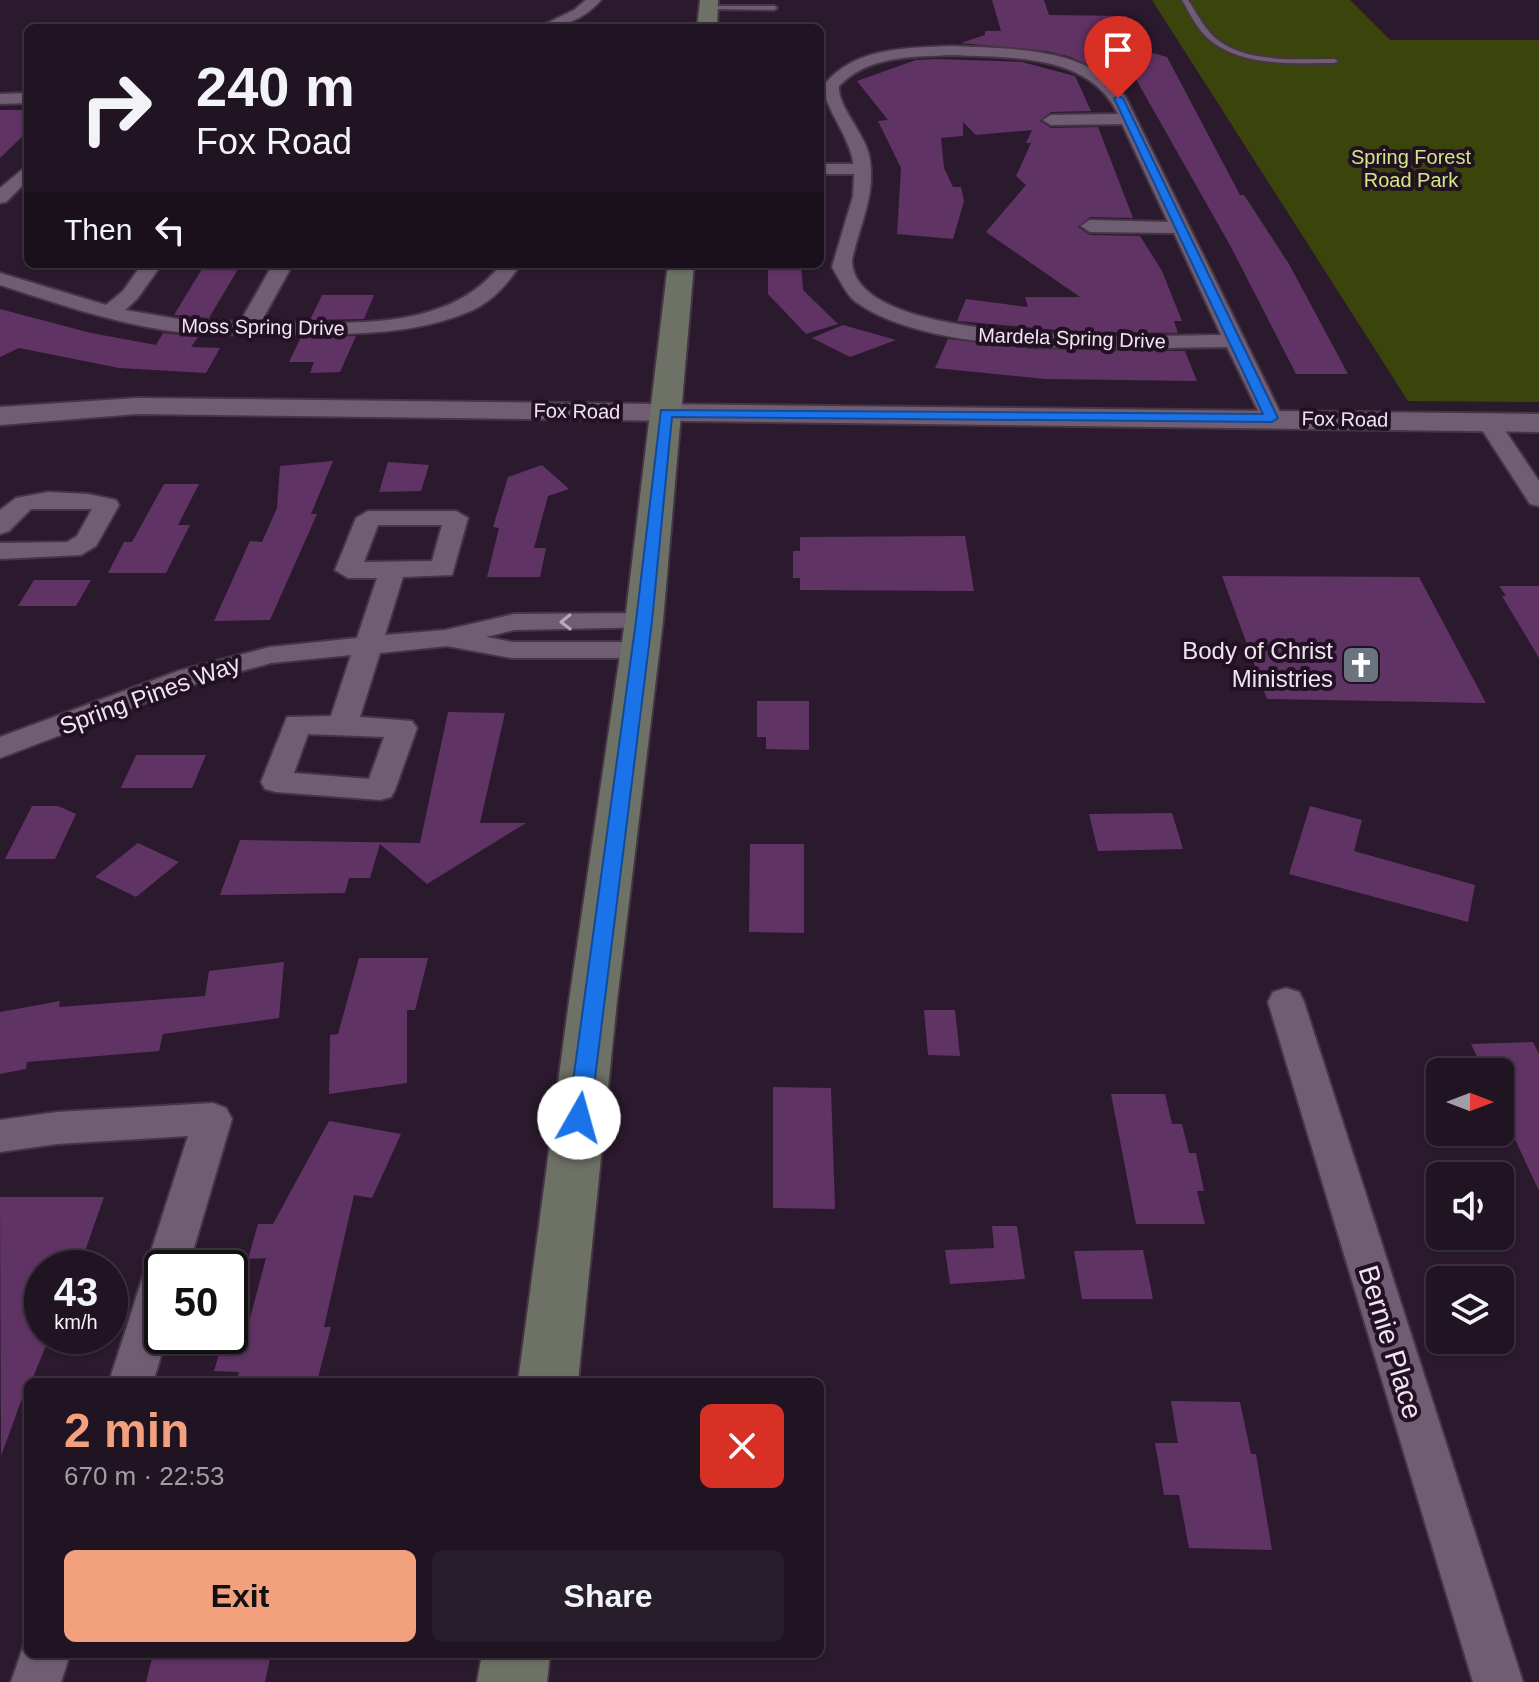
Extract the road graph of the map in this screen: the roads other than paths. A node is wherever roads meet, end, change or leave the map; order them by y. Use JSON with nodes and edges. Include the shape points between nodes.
{"nodes":[{"id":1,"x":594,"y":0,"type":"edge"},
{"id":2,"x":1185,"y":0,"type":"edge"},
{"id":3,"x":774,"y":8,"type":"dead end"},
{"id":4,"x":708,"y":12,"type":"edge"},
{"id":5,"x":553,"y":24,"type":"edge"},
{"id":6,"x":1334,"y":61,"type":"dead end"},
{"id":7,"x":24,"y":98,"type":"edge"},
{"id":8,"x":0,"y":99,"type":"edge"},
{"id":9,"x":1127,"y":119,"type":"junction"},
{"id":10,"x":1051,"y":120,"type":"dead end"},
{"id":11,"x":824,"y":169,"type":"edge"},
{"id":12,"x":863,"y":169,"type":"junction"},
{"id":13,"x":24,"y":174,"type":"edge"},
{"id":14,"x":0,"y":198,"type":"edge"},
{"id":15,"x":1090,"y":226,"type":"dead end"},
{"id":16,"x":1181,"y":228,"type":"junction"},
{"id":17,"x":149,"y":268,"type":"edge"},
{"id":18,"x":281,"y":268,"type":"edge"},
{"id":19,"x":509,"y":268,"type":"edge"},
{"id":20,"x":681,"y":268,"type":"edge"},
{"id":21,"x":0,"y":279,"type":"edge"},
{"id":22,"x":109,"y":313,"type":"junction"},
{"id":23,"x":247,"y":328,"type":"junction"},
{"id":24,"x":1236,"y":341,"type":"junction"},
{"id":25,"x":666,"y":413,"type":"junction"},
{"id":26,"x":0,"y":416,"type":"edge"},
{"id":27,"x":1272,"y":418,"type":"junction"},
{"id":28,"x":1488,"y":422,"type":"junction"},
{"id":29,"x":1539,"y":423,"type":"edge"},
{"id":30,"x":1539,"y":499,"type":"edge"},
{"id":31,"x":0,"y":526,"type":"edge"},
{"id":32,"x":0,"y":551,"type":"edge"},
{"id":33,"x":392,"y":572,"type":"dead end"},
{"id":34,"x":642,"y":636,"type":"junction"},
{"id":35,"x":370,"y":643,"type":"junction"},
{"id":36,"x":343,"y":725,"type":"dead end"},
{"id":37,"x":0,"y":748,"type":"edge"},
{"id":38,"x":1286,"y":1002,"type":"dead end"},
{"id":39,"x":0,"y":1136,"type":"edge"},
{"id":40,"x":173,"y":1250,"type":"edge"},
{"id":41,"x":144,"y":1340,"type":"edge"},
{"id":42,"x":132,"y":1378,"type":"edge"},
{"id":43,"x":548,"y":1378,"type":"edge"},
{"id":44,"x":44,"y":1658,"type":"edge"},
{"id":45,"x":515,"y":1658,"type":"edge"},
{"id":46,"x":36,"y":1682,"type":"edge"},
{"id":47,"x":512,"y":1682,"type":"edge"},
{"id":48,"x":1498,"y":1682,"type":"edge"}],
"edges":[{"from":1,"to":5,"type":"street"},
{"from":2,"to":6,"type":"lane","via":[[1214,40],[1235,50],[1292,61]]},
{"from":3,"to":4,"type":"lane"},
{"from":7,"to":8,"type":"street"},
{"from":9,"to":10,"type":"street"},
{"from":9,"to":12,"type":"street","name":"Mardela Spring Drive","via":[[1112,88],[1072,61],[967,51],[855,60],[831,90],[855,136]]},
{"from":9,"to":16,"type":"street","name":"Mardela Spring Drive"},
{"from":11,"to":12,"type":"street"},
{"from":12,"to":24,"type":"street","name":"Mardela Spring Drive","via":[[863,198],[842,269],[868,301],[901,319],[1007,339]]},
{"from":13,"to":14,"type":"street"},
{"from":15,"to":16,"type":"street"},
{"from":16,"to":24,"type":"street","name":"Mardela Spring Drive"},
{"from":17,"to":22,"type":"street"},
{"from":18,"to":23,"type":"street"},
{"from":19,"to":23,"type":"street","name":"Moss Spring Drive","via":[[484,294],[416,320],[351,328]]},
{"from":20,"to":25,"type":"main road"},
{"from":21,"to":22,"type":"street","name":"Moss Spring Drive"},
{"from":22,"to":23,"type":"street","name":"Moss Spring Drive","via":[[168,325]]},
{"from":24,"to":27,"type":"street","name":"Mardela Spring Drive"},
{"from":25,"to":26,"type":"street","name":"Fox Road","via":[[137,406]]},
{"from":25,"to":27,"type":"street","name":"Fox Road"},
{"from":25,"to":34,"type":"main road"},
{"from":27,"to":28,"type":"street","name":"Fox Road"},
{"from":28,"to":29,"type":"street","name":"Fox Road"},
{"from":28,"to":30,"type":"street"},
{"from":31,"to":32,"type":"street","via":[[17,506],[32,501],[94,500],[107,505],[87,541],[72,550]]},
{"from":33,"to":35,"type":"street"},
{"from":34,"to":35,"type":"street","name":"Spring Pines Way","via":[[512,650],[445,638]]},
{"from":34,"to":43,"type":"main road"},
{"from":35,"to":36,"type":"street"},
{"from":35,"to":37,"type":"street","name":"Spring Pines Way","via":[[224,666]]},
{"from":38,"to":48,"type":"street","name":"Bernie Place"},
{"from":39,"to":40,"type":"street","via":[[213,1119]]},
{"from":41,"to":42,"type":"street"},
{"from":44,"to":46,"type":"street"},
{"from":45,"to":47,"type":"main road"}]}
